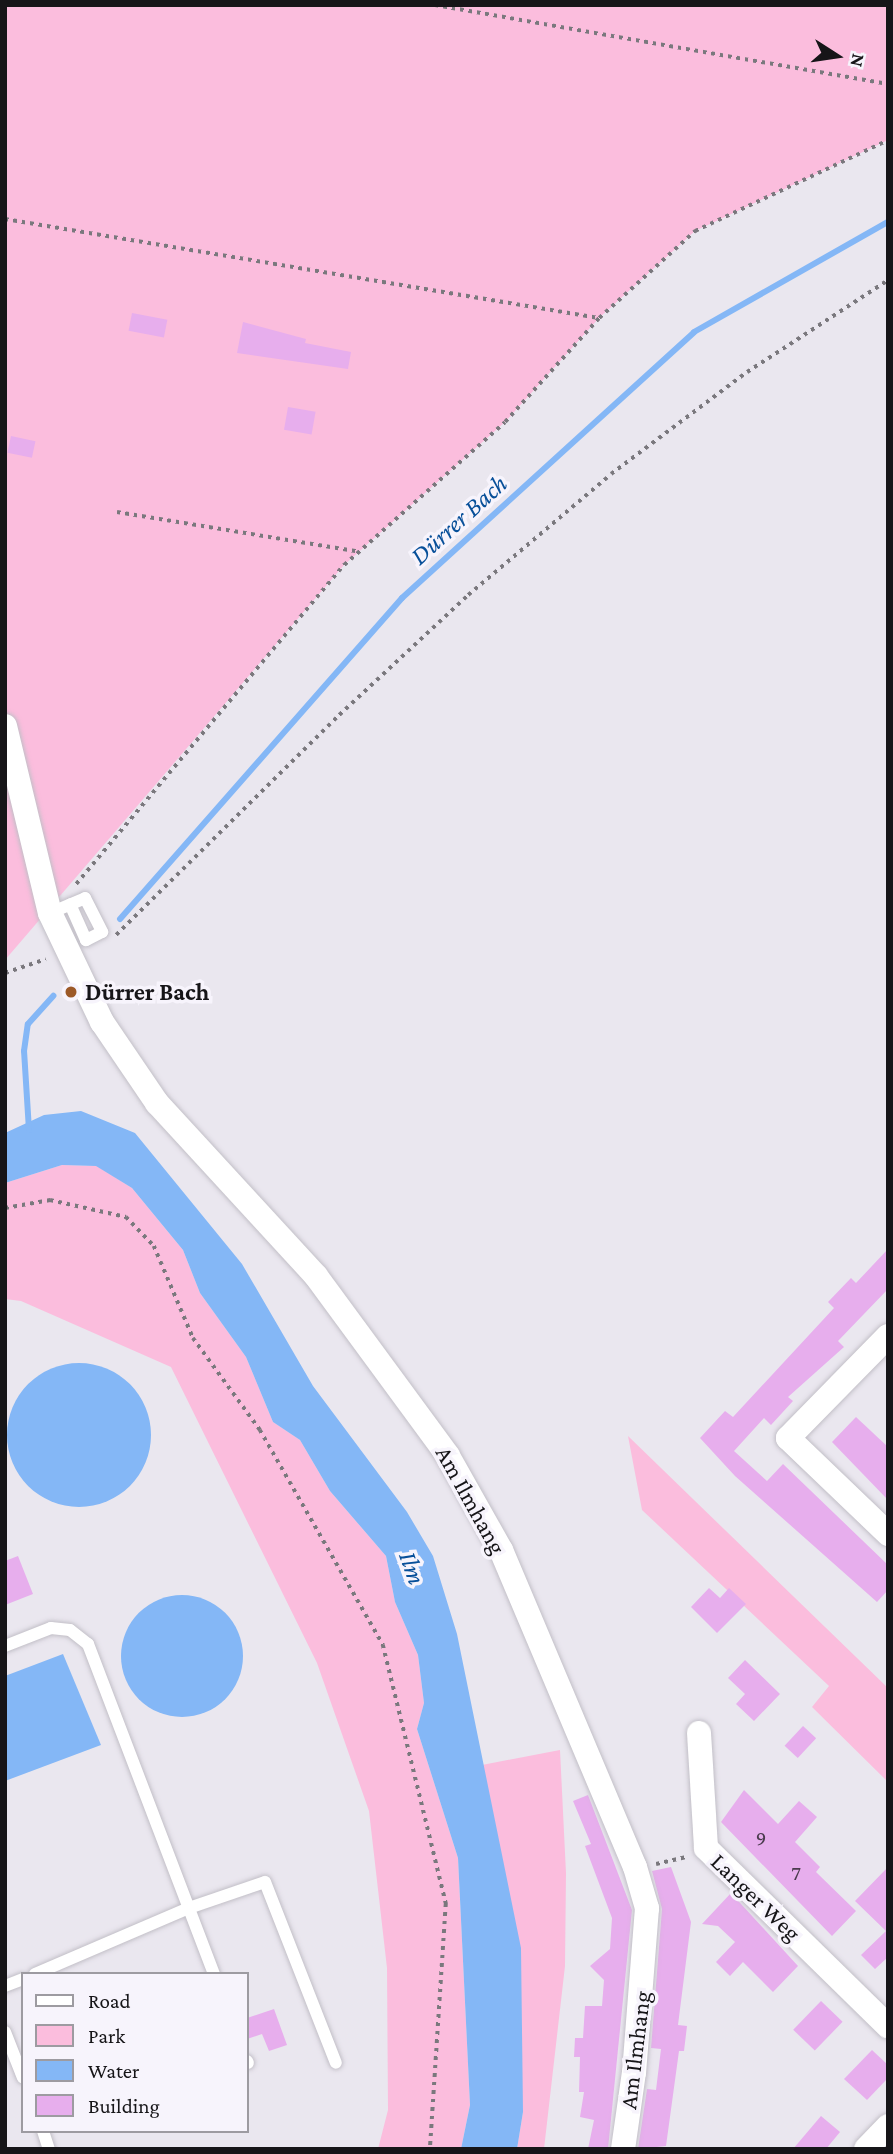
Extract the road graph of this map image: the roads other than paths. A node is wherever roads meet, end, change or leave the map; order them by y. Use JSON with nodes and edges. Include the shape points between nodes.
{"nodes":[{"id":1,"x":5,"y":726,"type":"edge"},
{"id":2,"x":888,"y":1336,"type":"edge"},
{"id":3,"x":888,"y":1534,"type":"edge"},
{"id":4,"x":5,"y":1646,"type":"edge"},
{"id":5,"x":699,"y":1733,"type":"dead end"},
{"id":6,"x":189,"y":1908,"type":"junction"},
{"id":7,"x":40,"y":1972,"type":"edge"},
{"id":8,"x":213,"y":1972,"type":"edge"},
{"id":9,"x":888,"y":2026,"type":"edge"},
{"id":10,"x":5,"y":2032,"type":"edge"},
{"id":11,"x":336,"y":2063,"type":"dead end"},
{"id":12,"x":21,"y":2073,"type":"edge"},
{"id":13,"x":888,"y":2126,"type":"edge"},
{"id":14,"x":623,"y":2149,"type":"edge"},
{"id":15,"x":866,"y":2149,"type":"edge"}],
"edges":[{"from":1,"to":14,"type":"street","name":"Am Ilmhang","via":[[60,909],[65,950],[129,1065],[157,1103],[316,1276],[441,1446],[501,1550],[635,1867],[647,1908]]},
{"from":2,"to":3,"type":"street","via":[[788,1438]]},
{"from":4,"to":6,"type":"lane","via":[[51,1628],[70,1630],[88,1644]]},
{"from":5,"to":9,"type":"street","name":"Langer Weg","via":[[706,1847]]},
{"from":6,"to":7,"type":"lane"},
{"from":6,"to":8,"type":"lane"},
{"from":6,"to":11,"type":"lane","via":[[265,1882]]},
{"from":10,"to":12,"type":"lane"},
{"from":13,"to":15,"type":"street"}]}
